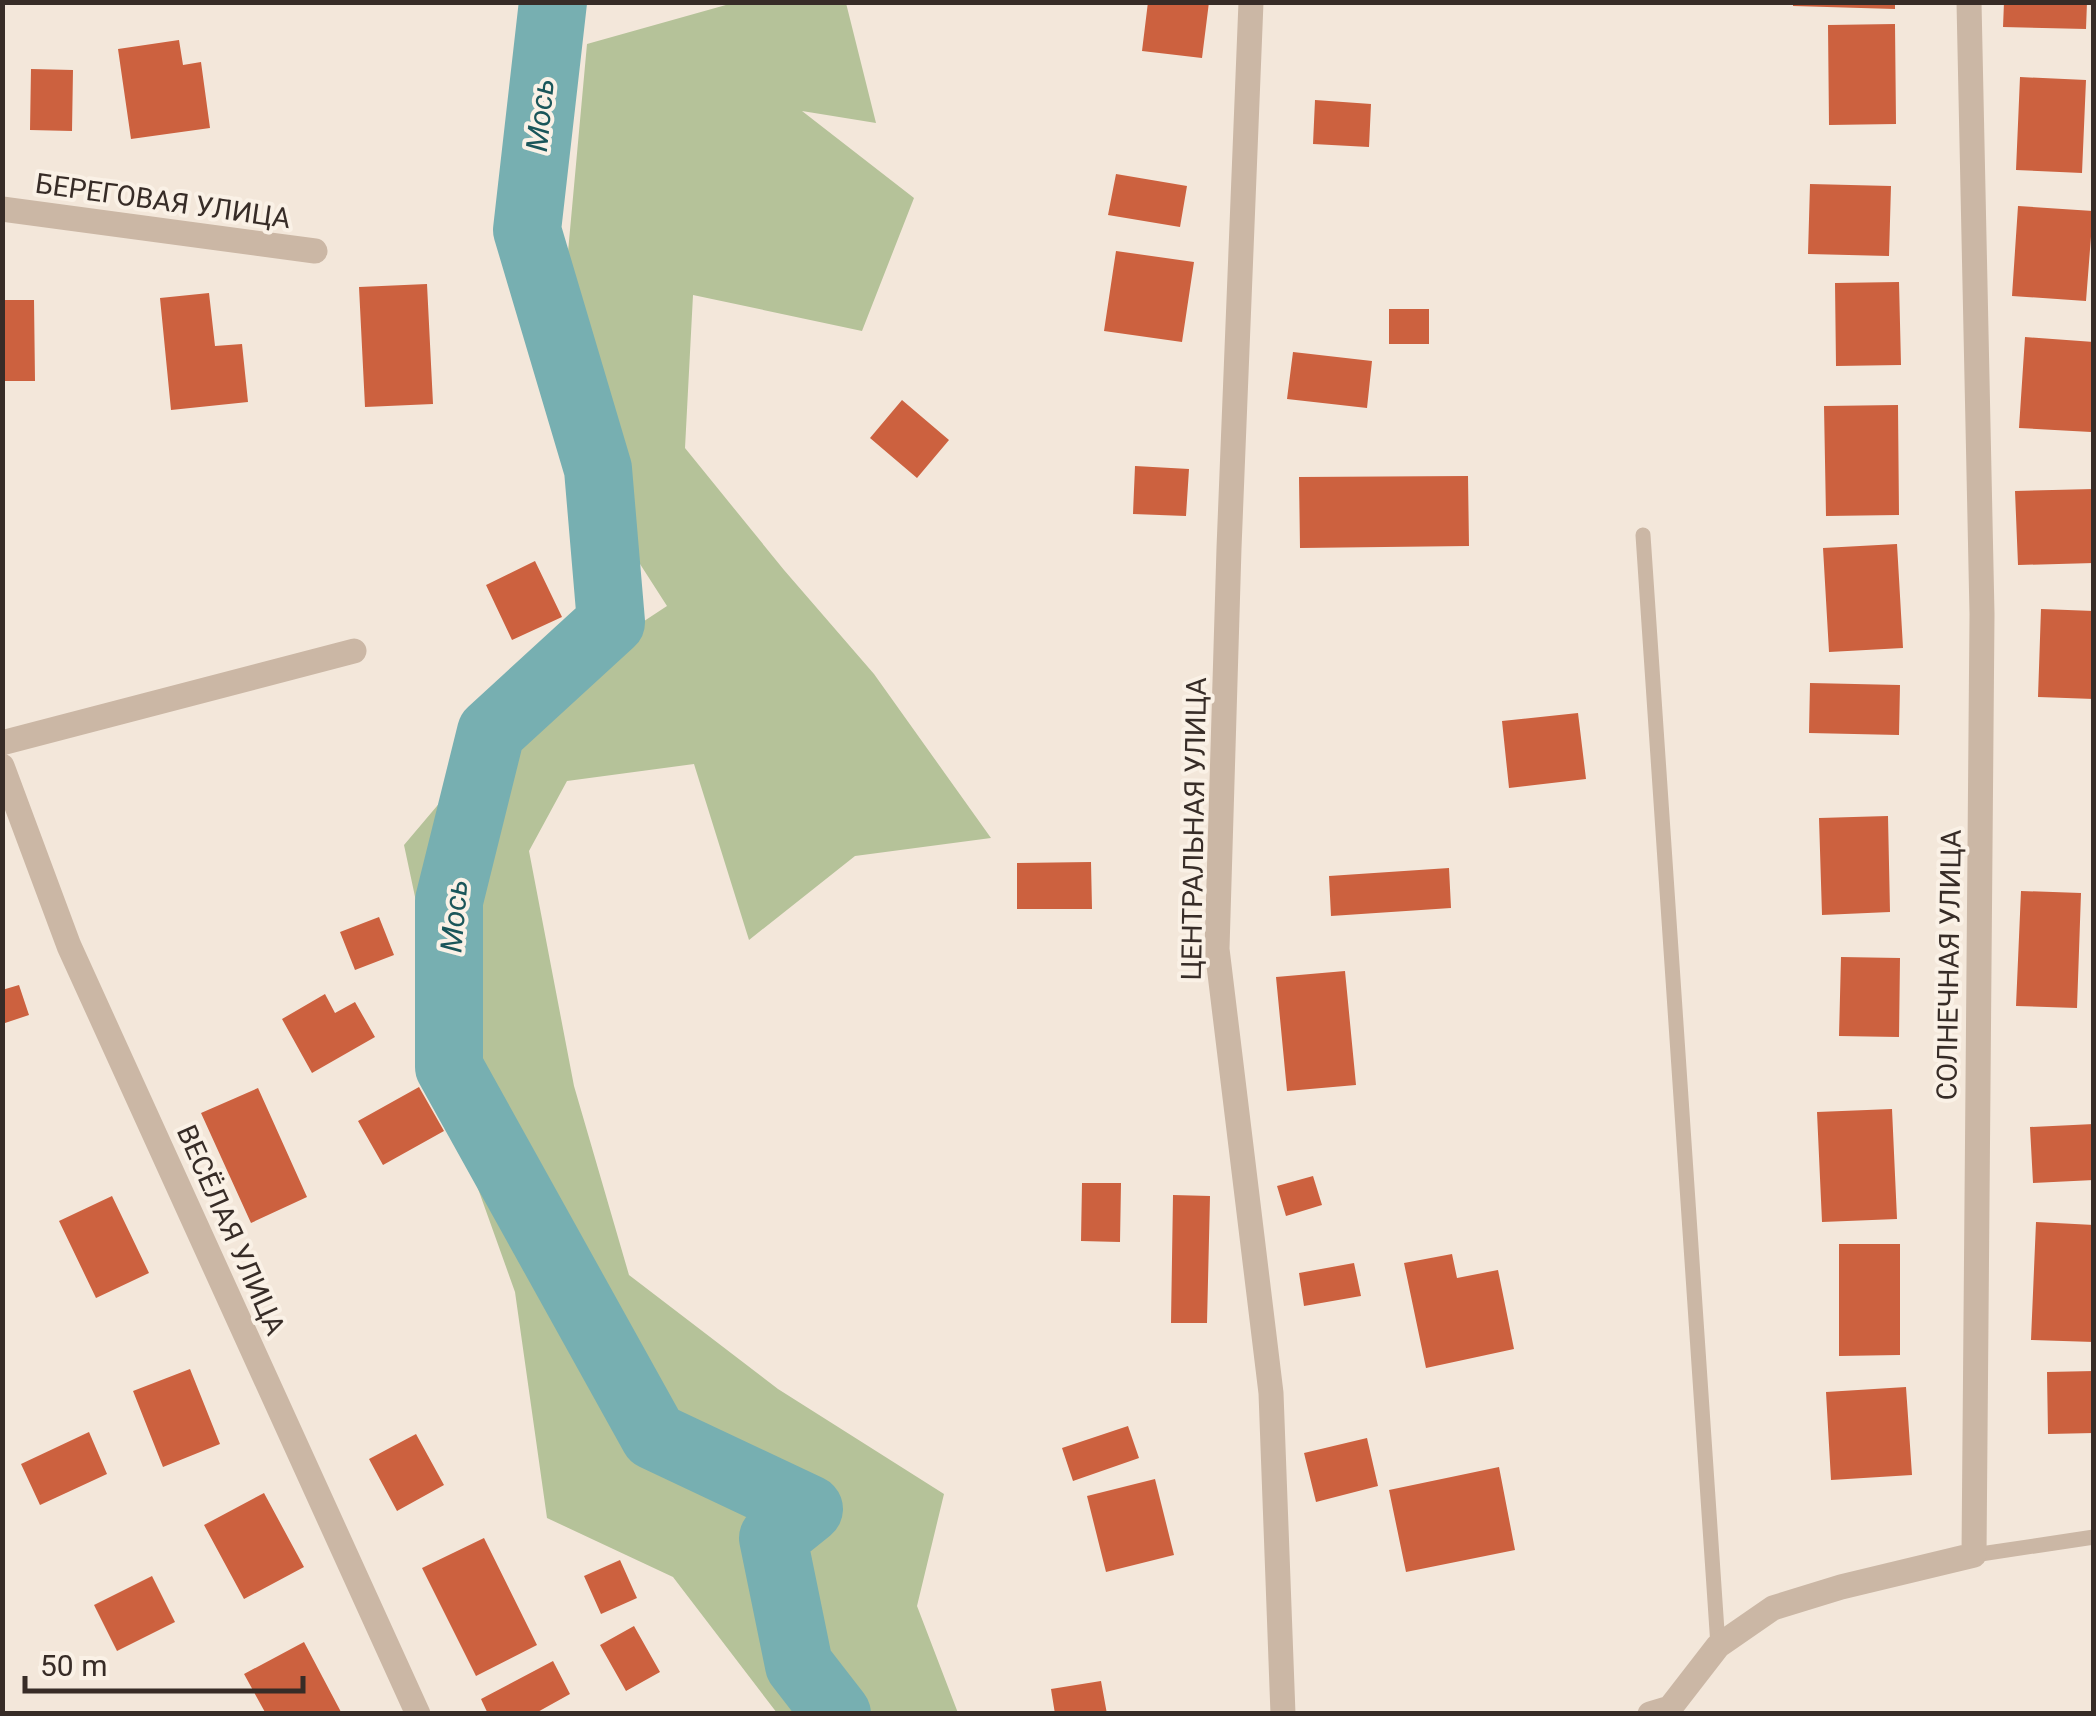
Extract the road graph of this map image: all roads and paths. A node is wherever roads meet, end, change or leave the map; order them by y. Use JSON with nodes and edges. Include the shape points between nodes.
{"nodes":[{"id":1,"x":1251,"y":2,"type":"edge"},
{"id":2,"x":1969,"y":2,"type":"edge"},
{"id":3,"x":2,"y":209,"type":"edge"},
{"id":4,"x":315,"y":252,"type":"dead end"},
{"id":5,"x":1642,"y":535,"type":"dead end"},
{"id":6,"x":354,"y":651,"type":"dead end"},
{"id":7,"x":2,"y":743,"type":"edge"},
{"id":8,"x":2,"y":766,"type":"edge"},
{"id":9,"x":2094,"y":1538,"type":"edge"},
{"id":10,"x":1974,"y":1555,"type":"junction"},
{"id":11,"x":1718,"y":1646,"type":"junction"},
{"id":12,"x":1664,"y":1712,"type":"edge"},
{"id":13,"x":418,"y":1714,"type":"edge"},
{"id":14,"x":1283,"y":1714,"type":"edge"}],
"edges":[{"from":1,"to":14,"type":"street","name":"ЦЕНТРАЛЬНАЯ УЛИЦА","via":[[1218,949],[1271,1393]]},
{"from":2,"to":10,"type":"street","name":"СОЛНЕЧНАЯ УЛИЦА","via":[[1982,614]]},
{"from":3,"to":4,"type":"street","name":"БЕРЕГОВАЯ УЛИЦА"},
{"from":5,"to":11,"type":"lane"},
{"from":6,"to":7,"type":"street"},
{"from":8,"to":13,"type":"street","name":"ВЕСЁЛАЯ УЛИЦА","via":[[68,946]]},
{"from":9,"to":10,"type":"lane"},
{"from":10,"to":11,"type":"street","via":[[1773,1608]]},
{"from":11,"to":12,"type":"street"}]}
